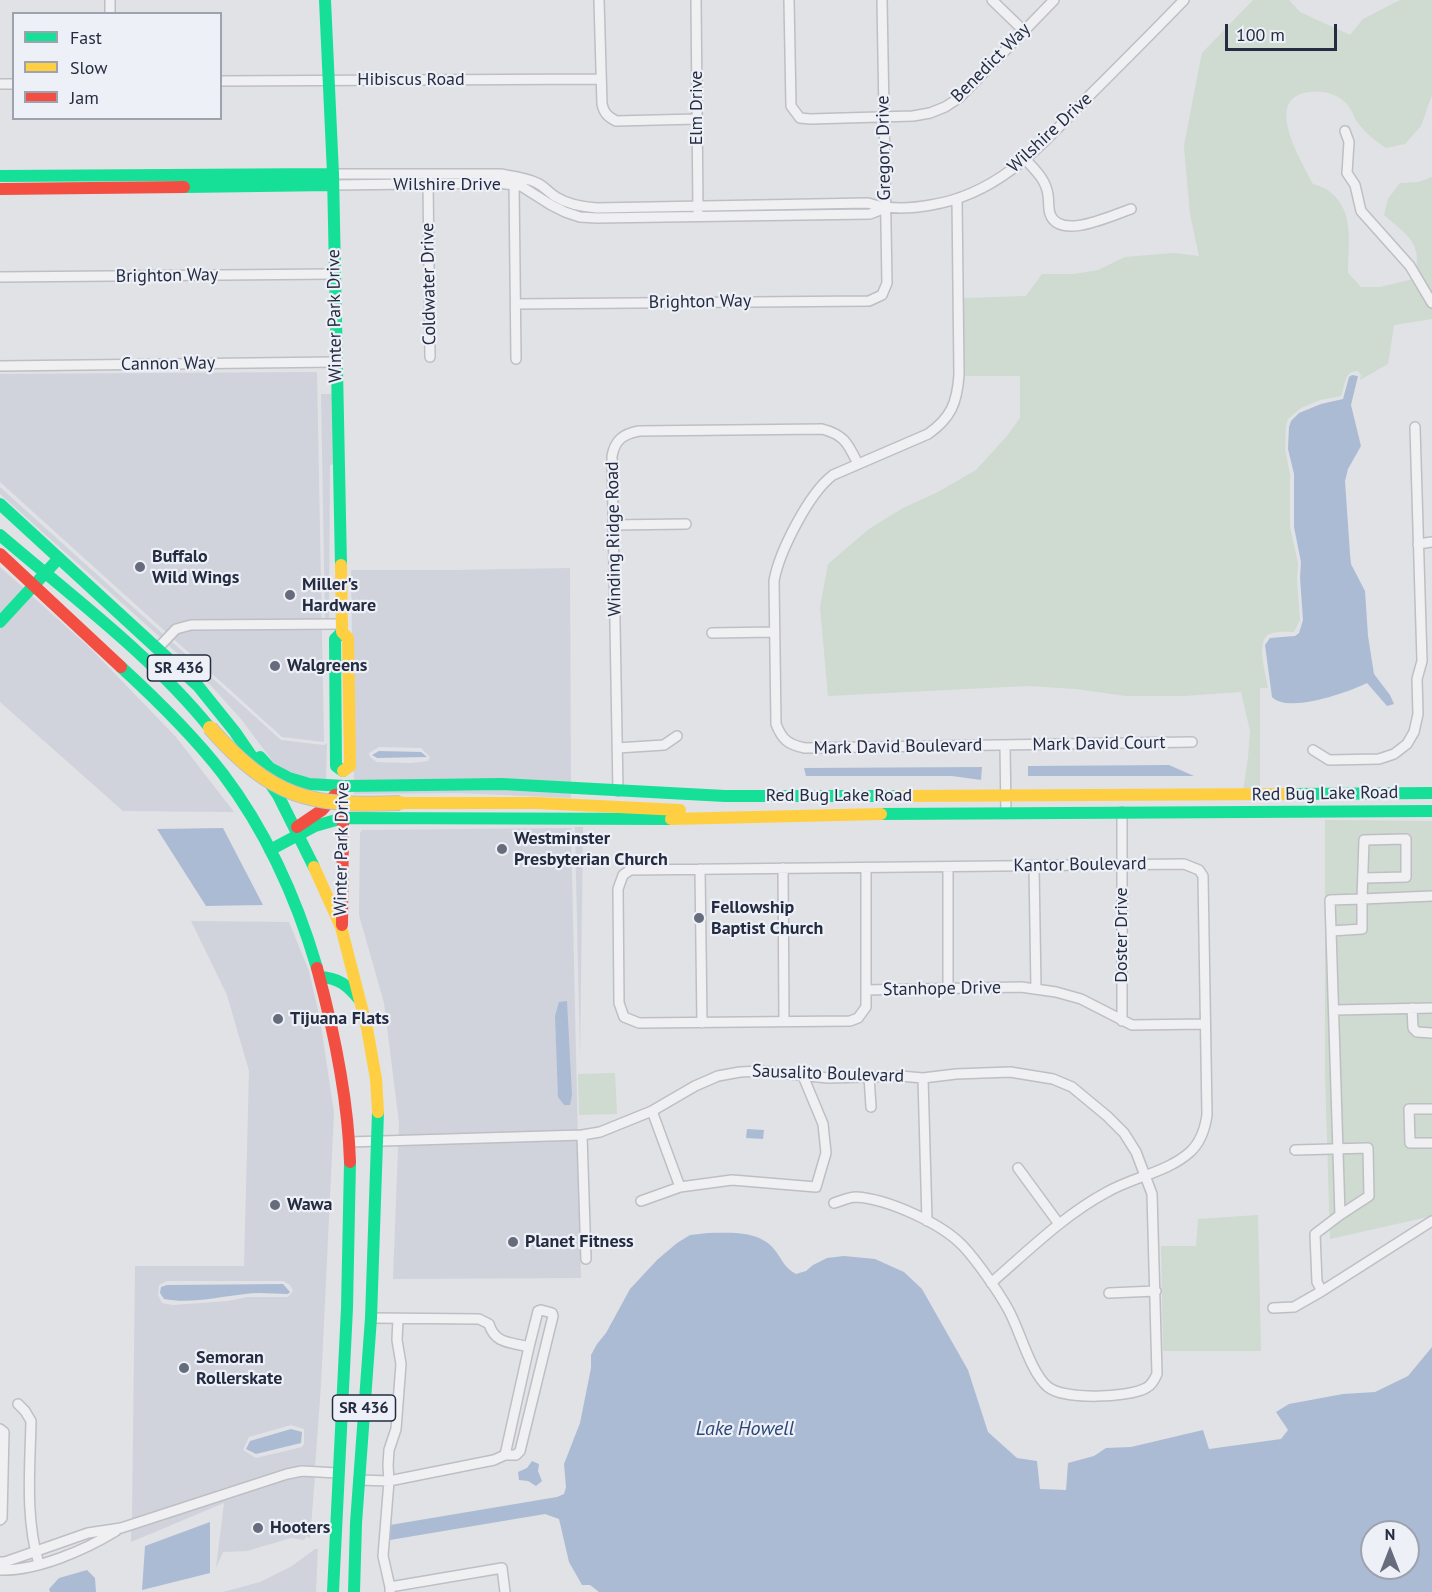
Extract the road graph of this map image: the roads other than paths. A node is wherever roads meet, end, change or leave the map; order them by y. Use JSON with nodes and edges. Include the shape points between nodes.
{"nodes":[{"id":1,"x":325,"y":0,"type":"edge"},
{"id":2,"x":599,"y":0,"type":"edge"},
{"id":3,"x":696,"y":0,"type":"edge"},
{"id":4,"x":789,"y":0,"type":"edge"},
{"id":5,"x":882,"y":0,"type":"edge"},
{"id":6,"x":992,"y":0,"type":"edge"},
{"id":7,"x":1054,"y":0,"type":"edge"},
{"id":8,"x":1184,"y":0,"type":"edge"},
{"id":9,"x":1024,"y":31,"type":"junction"},
{"id":10,"x":328,"y":80,"type":"junction"},
{"id":11,"x":601,"y":80,"type":"junction"},
{"id":12,"x":222,"y":81,"type":"edge"},
{"id":13,"x":885,"y":118,"type":"junction"},
{"id":14,"x":697,"y":119,"type":"junction"},
{"id":15,"x":1345,"y":130,"type":"dead end"},
{"id":16,"x":1026,"y":160,"type":"junction"},
{"id":17,"x":0,"y":176,"type":"edge"},
{"id":18,"x":333,"y":179,"type":"junction"},
{"id":19,"x":428,"y":180,"type":"junction"},
{"id":20,"x":514,"y":181,"type":"junction"},
{"id":21,"x":64,"y":182,"type":"junction"},
{"id":22,"x":0,"y":189,"type":"edge"},
{"id":23,"x":957,"y":199,"type":"junction"},
{"id":24,"x":698,"y":206,"type":"junction"},
{"id":25,"x":885,"y":208,"type":"junction"},
{"id":26,"x":1131,"y":209,"type":"dead end"},
{"id":27,"x":698,"y":216,"type":"junction"},
{"id":28,"x":334,"y":274,"type":"junction"},
{"id":29,"x":0,"y":277,"type":"edge"},
{"id":30,"x":882,"y":295,"type":"joint"},
{"id":31,"x":1432,"y":303,"type":"edge"},
{"id":32,"x":516,"y":304,"type":"junction"},
{"id":33,"x":430,"y":357,"type":"dead end"},
{"id":34,"x":516,"y":359,"type":"dead end"},
{"id":35,"x":336,"y":362,"type":"junction"},
{"id":36,"x":0,"y":366,"type":"edge"},
{"id":37,"x":1415,"y":427,"type":"dead end"},
{"id":38,"x":858,"y":464,"type":"junction"},
{"id":39,"x":0,"y":504,"type":"edge"},
{"id":40,"x":686,"y":524,"type":"dead end"},
{"id":41,"x":612,"y":525,"type":"junction"},
{"id":42,"x":0,"y":535,"type":"edge"},
{"id":43,"x":1432,"y":542,"type":"edge"},
{"id":44,"x":1418,"y":544,"type":"junction"},
{"id":45,"x":0,"y":555,"type":"edge"},
{"id":46,"x":59,"y":558,"type":"junction"},
{"id":47,"x":46,"y":573,"type":"junction"},
{"id":48,"x":34,"y":585,"type":"junction"},
{"id":49,"x":0,"y":622,"type":"edge"},
{"id":50,"x":342,"y":628,"type":"junction"},
{"id":51,"x":775,"y":632,"type":"junction"},
{"id":52,"x":712,"y":633,"type":"dead end"},
{"id":53,"x":158,"y":648,"type":"junction"},
{"id":54,"x":235,"y":732,"type":"junction"},
{"id":55,"x":677,"y":736,"type":"dead end"},
{"id":56,"x":1192,"y":742,"type":"dead end"},
{"id":57,"x":1005,"y":746,"type":"junction"},
{"id":58,"x":617,"y":748,"type":"junction"},
{"id":59,"x":1312,"y":750,"type":"dead end"},
{"id":60,"x":344,"y":786,"type":"junction"},
{"id":61,"x":618,"y":791,"type":"junction"},
{"id":62,"x":1432,"y":793,"type":"edge"},
{"id":63,"x":1006,"y":795,"type":"junction"},
{"id":64,"x":1223,"y":795,"type":"junction"},
{"id":65,"x":1432,"y":811,"type":"edge"},
{"id":66,"x":1122,"y":812,"type":"junction"},
{"id":67,"x":1006,"y":813,"type":"junction"},
{"id":68,"x":820,"y":815,"type":"junction"},
{"id":69,"x":343,"y":818,"type":"junction"},
{"id":70,"x":297,"y":831,"type":"junction"},
{"id":71,"x":268,"y":847,"type":"junction"},
{"id":72,"x":1121,"y":865,"type":"junction"},
{"id":73,"x":1034,"y":866,"type":"junction"},
{"id":74,"x":948,"y":867,"type":"junction"},
{"id":75,"x":783,"y":868,"type":"junction"},
{"id":76,"x":866,"y":868,"type":"junction"},
{"id":77,"x":700,"y":869,"type":"junction"},
{"id":78,"x":1364,"y":878,"type":"junction"},
{"id":79,"x":1432,"y":896,"type":"edge"},
{"id":80,"x":1362,"y":899,"type":"junction"},
{"id":81,"x":341,"y":927,"type":"junction"},
{"id":82,"x":1331,"y":931,"type":"junction"},
{"id":83,"x":320,"y":977,"type":"junction"},
{"id":84,"x":948,"y":989,"type":"junction"},
{"id":85,"x":1036,"y":989,"type":"junction"},
{"id":86,"x":866,"y":990,"type":"junction"},
{"id":87,"x":362,"y":1003,"type":"junction"},
{"id":88,"x":1412,"y":1008,"type":"junction"},
{"id":89,"x":1432,"y":1008,"type":"edge"},
{"id":90,"x":1334,"y":1010,"type":"junction"},
{"id":91,"x":624,"y":1017,"type":"joint"},
{"id":92,"x":784,"y":1021,"type":"junction"},
{"id":93,"x":1122,"y":1021,"type":"junction"},
{"id":94,"x":702,"y":1023,"type":"junction"},
{"id":95,"x":1204,"y":1024,"type":"junction"},
{"id":96,"x":1432,"y":1033,"type":"edge"},
{"id":97,"x":803,"y":1076,"type":"junction"},
{"id":98,"x":869,"y":1076,"type":"junction"},
{"id":99,"x":923,"y":1078,"type":"junction"},
{"id":100,"x":871,"y":1107,"type":"dead end"},
{"id":101,"x":1432,"y":1108,"type":"edge"},
{"id":102,"x":652,"y":1111,"type":"junction"},
{"id":103,"x":582,"y":1135,"type":"junction"},
{"id":104,"x":378,"y":1140,"type":"junction"},
{"id":105,"x":349,"y":1142,"type":"junction"},
{"id":106,"x":1432,"y":1143,"type":"edge"},
{"id":107,"x":1337,"y":1149,"type":"junction"},
{"id":108,"x":1295,"y":1150,"type":"dead end"},
{"id":109,"x":1018,"y":1168,"type":"dead end"},
{"id":110,"x":1145,"y":1175,"type":"junction"},
{"id":111,"x":680,"y":1187,"type":"junction"},
{"id":112,"x":641,"y":1201,"type":"dead end"},
{"id":113,"x":834,"y":1203,"type":"dead end"},
{"id":114,"x":1340,"y":1215,"type":"junction"},
{"id":115,"x":927,"y":1221,"type":"junction"},
{"id":116,"x":1432,"y":1221,"type":"edge"},
{"id":117,"x":1059,"y":1224,"type":"junction"},
{"id":118,"x":586,"y":1259,"type":"dead end"},
{"id":119,"x":991,"y":1283,"type":"junction"},
{"id":120,"x":1322,"y":1290,"type":"junction"},
{"id":121,"x":1156,"y":1291,"type":"junction"},
{"id":122,"x":1109,"y":1293,"type":"dead end"},
{"id":123,"x":1273,"y":1308,"type":"dead end"},
{"id":124,"x":371,"y":1318,"type":"junction"},
{"id":125,"x":399,"y":1319,"type":"junction"},
{"id":126,"x":529,"y":1347,"type":"junction"},
{"id":127,"x":18,"y":1404,"type":"dead end"},
{"id":128,"x":0,"y":1429,"type":"edge"},
{"id":129,"x":505,"y":1455,"type":"junction"},
{"id":130,"x":337,"y":1473,"type":"junction"},
{"id":131,"x":359,"y":1480,"type":"junction"},
{"id":132,"x":388,"y":1481,"type":"junction"},
{"id":133,"x":0,"y":1520,"type":"edge"},
{"id":134,"x":122,"y":1528,"type":"junction"},
{"id":135,"x":35,"y":1552,"type":"junction"},
{"id":136,"x":0,"y":1562,"type":"edge"},
{"id":137,"x":39,"y":1564,"type":"junction"},
{"id":138,"x":0,"y":1570,"type":"edge"},
{"id":139,"x":390,"y":1590,"type":"edge"},
{"id":140,"x":333,"y":1592,"type":"edge"},
{"id":141,"x":354,"y":1592,"type":"edge"},
{"id":142,"x":505,"y":1592,"type":"edge"}],
"edges":[{"from":1,"to":10,"type":"main road","name":"Winter Park Drive"},
{"from":2,"to":11,"type":"street"},
{"from":3,"to":14,"type":"street","name":"Elm Drive"},
{"from":4,"to":13,"type":"street","name":"Benedict Way","via":[[789,97],[795,114],[810,119]]},
{"from":5,"to":13,"type":"street","name":"Gregory Drive"},
{"from":6,"to":9,"type":"street"},
{"from":7,"to":9,"type":"street","name":"Benedict Way"},
{"from":8,"to":16,"type":"street","name":"Wilshire Drive"},
{"from":9,"to":13,"type":"street","name":"Benedict Way","via":[[964,93],[945,107],[930,113]]},
{"from":10,"to":11,"type":"street","name":"Hibiscus Road"},
{"from":10,"to":12,"type":"street","name":"Hibiscus Road"},
{"from":10,"to":18,"type":"main road","name":"Winter Park Drive"},
{"from":11,"to":14,"type":"street","via":[[603,111],[616,121]]},
{"from":13,"to":25,"type":"street","name":"Gregory Drive"},
{"from":14,"to":24,"type":"street","name":"Elm Drive"},
{"from":15,"to":31,"type":"street","via":[[1349,142],[1347,173],[1355,185],[1361,211],[1410,266]]},
{"from":16,"to":23,"type":"street","name":"Wilshire Drive","via":[[995,182]]},
{"from":16,"to":26,"type":"street","via":[[1042,178],[1051,217],[1058,224],[1077,227]]},
{"from":17,"to":21,"type":"main road","name":"Wilshire Drive"},
{"from":18,"to":19,"type":"street","name":"Wilshire Drive"},
{"from":18,"to":21,"type":"main road","name":"Wilshire Drive"},
{"from":18,"to":28,"type":"main road","name":"Winter Park Drive"},
{"from":19,"to":20,"type":"street","name":"Wilshire Drive","via":[[500,174]]},
{"from":19,"to":33,"type":"street","name":"Coldwater Drive"},
{"from":20,"to":24,"type":"street","name":"Wilshire Drive","via":[[523,177],[582,207]]},
{"from":20,"to":27,"type":"street","name":"Wilshire Drive","via":[[551,205],[580,217]]},
{"from":20,"to":32,"type":"street"},
{"from":21,"to":22,"type":"main road","name":"Wilshire Drive"},
{"from":23,"to":25,"type":"street","name":"Wilshire Drive","via":[[915,208]]},
{"from":23,"to":38,"type":"street","name":"Mark David Boulevard","via":[[959,375],[954,405],[942,425],[928,434]]},
{"from":24,"to":25,"type":"street","name":"Wilshire Drive","via":[[868,203]]},
{"from":24,"to":27,"type":"street","name":"Elm Drive"},
{"from":25,"to":27,"type":"street","name":"Wilshire Drive","via":[[870,214]]},
{"from":25,"to":30,"type":"street","name":"Gregory Drive","via":[[886,283]]},
{"from":28,"to":29,"type":"street","name":"Brighton Way"},
{"from":28,"to":35,"type":"main road","name":"Winter Park Drive"},
{"from":30,"to":32,"type":"street","name":"Brighton Way","via":[[868,301]]},
{"from":32,"to":34,"type":"street"},
{"from":35,"to":36,"type":"street","name":"Cannon Way"},
{"from":35,"to":50,"type":"main road","name":"Winter Park Drive"},
{"from":37,"to":44,"type":"street"},
{"from":38,"to":41,"type":"street","name":"Winding Ridge Road","via":[[841,436],[822,429],[628,433],[614,446],[612,456]]},
{"from":38,"to":51,"type":"street","name":"Mark David Boulevard","via":[[823,482],[783,552],[774,581]]},
{"from":39,"to":46,"type":"main road","number":"SR 436"},
{"from":40,"to":41,"type":"street"},
{"from":41,"to":58,"type":"street","name":"Winding Ridge Road"},
{"from":42,"to":47,"type":"main road"},
{"from":43,"to":44,"type":"street"},
{"from":44,"to":59,"type":"street","via":[[1422,662],[1417,679],[1414,732],[1407,744],[1379,759],[1329,760]]},
{"from":45,"to":48,"type":"main road","number":"SR 436"},
{"from":46,"to":47,"type":"main road"},
{"from":46,"to":53,"type":"main road","number":"SR 436"},
{"from":47,"to":48,"type":"main road"},
{"from":47,"to":68,"type":"main road","bridge":true,"via":[[139,654],[194,708],[232,754],[285,791],[324,802],[573,804]]},
{"from":48,"to":49,"type":"main road"},
{"from":48,"to":71,"type":"main road","number":"SR 436","via":[[171,714],[212,760]]},
{"from":50,"to":53,"type":"street","via":[[191,625],[176,629]]},
{"from":50,"to":60,"type":"main road","name":"Winter Park Drive","via":[[335,639],[335,703],[336,766],[343,771]]},
{"from":51,"to":52,"type":"street"},
{"from":51,"to":57,"type":"street","name":"Mark David Boulevard","via":[[776,724],[784,740],[792,745]]},
{"from":53,"to":54,"type":"main road","number":"SR 436","via":[[198,686]]},
{"from":54,"to":60,"type":"main road","via":[[270,768],[289,778],[309,784]]},
{"from":54,"to":70,"type":"main road","number":"SR 436","via":[[278,795]]},
{"from":55,"to":58,"type":"street","via":[[664,745]]},
{"from":56,"to":57,"type":"street","name":"Mark David Court"},
{"from":57,"to":63,"type":"street","name":"Mark David Boulevard"},
{"from":58,"to":61,"type":"street","name":"Winding Ridge Road"},
{"from":60,"to":61,"type":"main road","name":"Red Bug Lake Road","via":[[502,784]]},
{"from":60,"to":69,"type":"main road","name":"Winter Park Drive"},
{"from":60,"to":70,"type":"main road","name":"Red Bug Lake Road"},
{"from":61,"to":63,"type":"main road","name":"Red Bug Lake Road","via":[[725,796]]},
{"from":62,"to":64,"type":"main road","name":"Red Bug Lake Road"},
{"from":63,"to":64,"type":"main road","name":"Red Bug Lake Road"},
{"from":63,"to":67,"type":"street","name":"Mark David Boulevard"},
{"from":64,"to":66,"type":"main road","via":[[1213,801],[1138,802]]},
{"from":65,"to":66,"type":"main road","name":"Red Bug Lake Road"},
{"from":66,"to":67,"type":"main road","name":"Red Bug Lake Road"},
{"from":66,"to":72,"type":"street","name":"Doster Drive"},
{"from":67,"to":68,"type":"main road","name":"Red Bug Lake Road"},
{"from":68,"to":69,"type":"main road","name":"Red Bug Lake Road","via":[[683,819]]},
{"from":69,"to":70,"type":"main road","name":"Red Bug Lake Road"},
{"from":69,"to":81,"type":"main road","name":"Winter Park Drive"},
{"from":70,"to":71,"type":"main road","name":"Red Bug Lake Road"},
{"from":70,"to":81,"type":"main road","number":"SR 436"},
{"from":71,"to":83,"type":"main road","number":"SR 436"},
{"from":72,"to":73,"type":"street","name":"Kantor Boulevard"},
{"from":72,"to":93,"type":"street","name":"Doster Drive"},
{"from":72,"to":95,"type":"street","name":"Kantor Boulevard","via":[[1184,864],[1203,876]]},
{"from":73,"to":74,"type":"street","name":"Kantor Boulevard"},
{"from":73,"to":85,"type":"street"},
{"from":74,"to":76,"type":"street","name":"Kantor Boulevard"},
{"from":74,"to":84,"type":"street"},
{"from":75,"to":76,"type":"street","name":"Kantor Boulevard"},
{"from":75,"to":77,"type":"street","name":"Kantor Boulevard"},
{"from":75,"to":92,"type":"street"},
{"from":76,"to":86,"type":"street"},
{"from":77,"to":91,"type":"street","name":"Kantor Boulevard","via":[[640,868],[622,875],[618,889],[619,1003]]},
{"from":77,"to":94,"type":"street"},
{"from":78,"to":78,"type":"street","via":[[1364,840],[1406,839],[1406,877]]},
{"from":78,"to":80,"type":"street"},
{"from":79,"to":80,"type":"street"},
{"from":80,"to":82,"type":"street","via":[[1362,929]]},
{"from":80,"to":82,"type":"street","via":[[1330,900]]},
{"from":81,"to":87,"type":"main road","number":"SR 436"},
{"from":82,"to":90,"type":"street"},
{"from":83,"to":87,"type":"main road","via":[[340,980]]},
{"from":83,"to":105,"type":"main road","number":"SR 436","via":[[344,1088]]},
{"from":84,"to":85,"type":"street","name":"Stanhope Drive"},
{"from":84,"to":86,"type":"street","name":"Stanhope Drive"},
{"from":85,"to":93,"type":"street","name":"Stanhope Drive","via":[[1081,999]]},
{"from":86,"to":92,"type":"street","name":"Stanhope Drive","via":[[863,1014],[850,1021]]},
{"from":87,"to":104,"type":"main road","number":"SR 436","via":[[376,1079]]},
{"from":88,"to":89,"type":"street"},
{"from":88,"to":90,"type":"street"},
{"from":88,"to":96,"type":"street","via":[[1413,1028]]},
{"from":90,"to":107,"type":"street"},
{"from":91,"to":94,"type":"street","name":"Stanhope Drive","via":[[639,1023]]},
{"from":92,"to":94,"type":"street","name":"Stanhope Drive"},
{"from":93,"to":95,"type":"street","name":"Stanhope Drive","via":[[1132,1025]]},
{"from":95,"to":110,"type":"street","name":"Kantor Boulevard","via":[[1207,1115],[1202,1135],[1189,1153]]},
{"from":97,"to":98,"type":"street","name":"Sausalito Boulevard"},
{"from":97,"to":102,"type":"street","name":"Sausalito Boulevard","via":[[762,1071],[718,1076]]},
{"from":97,"to":111,"type":"street","via":[[822,1124],[826,1153],[816,1187],[732,1180]]},
{"from":98,"to":99,"type":"street","name":"Sausalito Boulevard"},
{"from":98,"to":100,"type":"street"},
{"from":99,"to":110,"type":"street","name":"Sausalito Boulevard","via":[[1010,1072],[1053,1079],[1072,1087],[1124,1133]]},
{"from":99,"to":115,"type":"street"},
{"from":101,"to":106,"type":"street","via":[[1409,1109],[1410,1143]]},
{"from":102,"to":103,"type":"street","name":"Sausalito Boulevard"},
{"from":102,"to":111,"type":"street"},
{"from":103,"to":104,"type":"street","name":"Sausalito Boulevard"},
{"from":103,"to":118,"type":"street"},
{"from":104,"to":105,"type":"street","name":"Sausalito Boulevard"},
{"from":104,"to":124,"type":"main road","number":"SR 436"},
{"from":105,"to":130,"type":"main road","number":"SR 436","via":[[347,1314]]},
{"from":107,"to":108,"type":"street"},
{"from":107,"to":114,"type":"street"},
{"from":107,"to":114,"type":"street","via":[[1368,1148],[1369,1196]]},
{"from":109,"to":117,"type":"street"},
{"from":110,"to":117,"type":"street","name":"Kantor Boulevard","via":[[1109,1190]]},
{"from":110,"to":121,"type":"street","name":"Sausalito Boulevard","via":[[1154,1214]]},
{"from":111,"to":112,"type":"street"},
{"from":113,"to":115,"type":"street","via":[[854,1197],[901,1209]]},
{"from":114,"to":120,"type":"street","via":[[1315,1234],[1317,1282]]},
{"from":115,"to":119,"type":"street","via":[[963,1246]]},
{"from":116,"to":120,"type":"street"},
{"from":117,"to":119,"type":"street","name":"Kantor Boulevard"},
{"from":119,"to":121,"type":"street","name":"Sausalito Boulevard","via":[[1008,1309],[1039,1375],[1048,1387],[1070,1394],[1126,1394],[1152,1384],[1157,1374]]},
{"from":120,"to":123,"type":"street","via":[[1294,1307]]},
{"from":121,"to":122,"type":"street"},
{"from":124,"to":125,"type":"street"},
{"from":124,"to":131,"type":"main road","number":"SR 436"},
{"from":125,"to":126,"type":"street","via":[[479,1319],[489,1324],[499,1340]]},
{"from":125,"to":132,"type":"street","via":[[401,1364]]},
{"from":126,"to":129,"type":"street"},
{"from":126,"to":129,"type":"street","via":[[538,1311],[552,1312],[520,1451]]},
{"from":127,"to":135,"type":"street","via":[[31,1421],[30,1524]]},
{"from":128,"to":133,"type":"street","via":[[4,1432]]},
{"from":129,"to":132,"type":"street"},
{"from":130,"to":134,"type":"street","via":[[287,1474]]},
{"from":130,"to":140,"type":"main road","number":"SR 436"},
{"from":131,"to":132,"type":"street"},
{"from":131,"to":141,"type":"main road","number":"SR 436"},
{"from":132,"to":139,"type":"street","via":[[383,1556]]},
{"from":134,"to":135,"type":"street","via":[[88,1533]]},
{"from":134,"to":137,"type":"street","via":[[93,1545]]},
{"from":135,"to":136,"type":"street"},
{"from":135,"to":137,"type":"street"},
{"from":137,"to":138,"type":"street"},
{"from":139,"to":142,"type":"street","via":[[502,1569]]}]}
